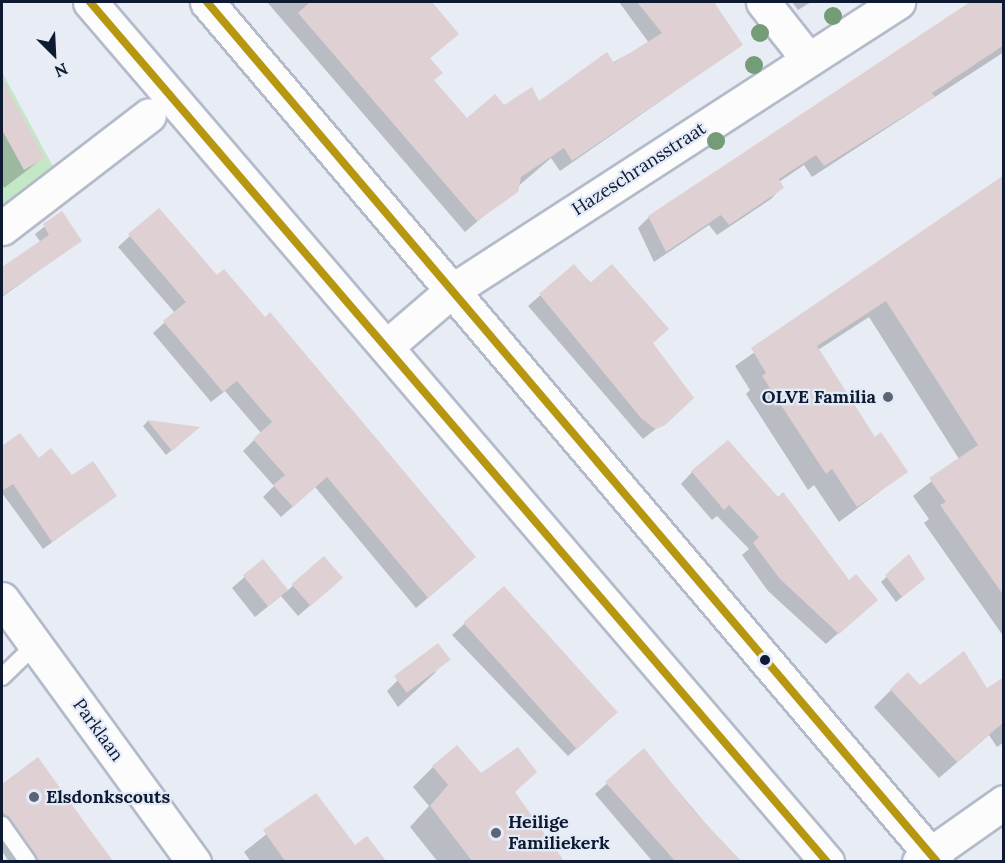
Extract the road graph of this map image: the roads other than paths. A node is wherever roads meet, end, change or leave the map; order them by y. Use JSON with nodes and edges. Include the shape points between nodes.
{"nodes":[{"id":1,"x":90,"y":2,"type":"edge"},
{"id":2,"x":207,"y":2,"type":"edge"},
{"id":3,"x":763,"y":2,"type":"edge"},
{"id":4,"x":898,"y":2,"type":"edge"},
{"id":5,"x":807,"y":58,"type":"junction"},
{"id":6,"x":149,"y":115,"type":"dead end"},
{"id":7,"x":2,"y":228,"type":"edge"},
{"id":8,"x":450,"y":292,"type":"junction"},
{"id":9,"x":387,"y":346,"type":"junction"},
{"id":10,"x":2,"y":599,"type":"edge"},
{"id":11,"x":36,"y":644,"type":"junction"},
{"id":12,"x":2,"y":677,"type":"edge"},
{"id":13,"x":1004,"y":802,"type":"edge"},
{"id":14,"x":2,"y":825,"type":"edge"},
{"id":15,"x":929,"y":858,"type":"edge"},
{"id":16,"x":27,"y":861,"type":"edge"},
{"id":17,"x":194,"y":861,"type":"edge"},
{"id":18,"x":827,"y":861,"type":"edge"}],
"edges":[{"from":1,"to":9,"type":"main road"},
{"from":2,"to":8,"type":"main road"},
{"from":3,"to":5,"type":"main road"},
{"from":4,"to":5,"type":"main road","name":"Hazeschransstraat"},
{"from":5,"to":8,"type":"main road","name":"Hazeschransstraat"},
{"from":6,"to":7,"type":"main road"},
{"from":8,"to":9,"type":"main road","name":"Hazeschransstraat"},
{"from":8,"to":15,"type":"main road"},
{"from":9,"to":18,"type":"main road"},
{"from":10,"to":11,"type":"main road","name":"Parklaan"},
{"from":11,"to":12,"type":"lane"},
{"from":11,"to":17,"type":"main road","name":"Parklaan"},
{"from":13,"to":15,"type":"main road"},
{"from":14,"to":16,"type":"lane"}]}
